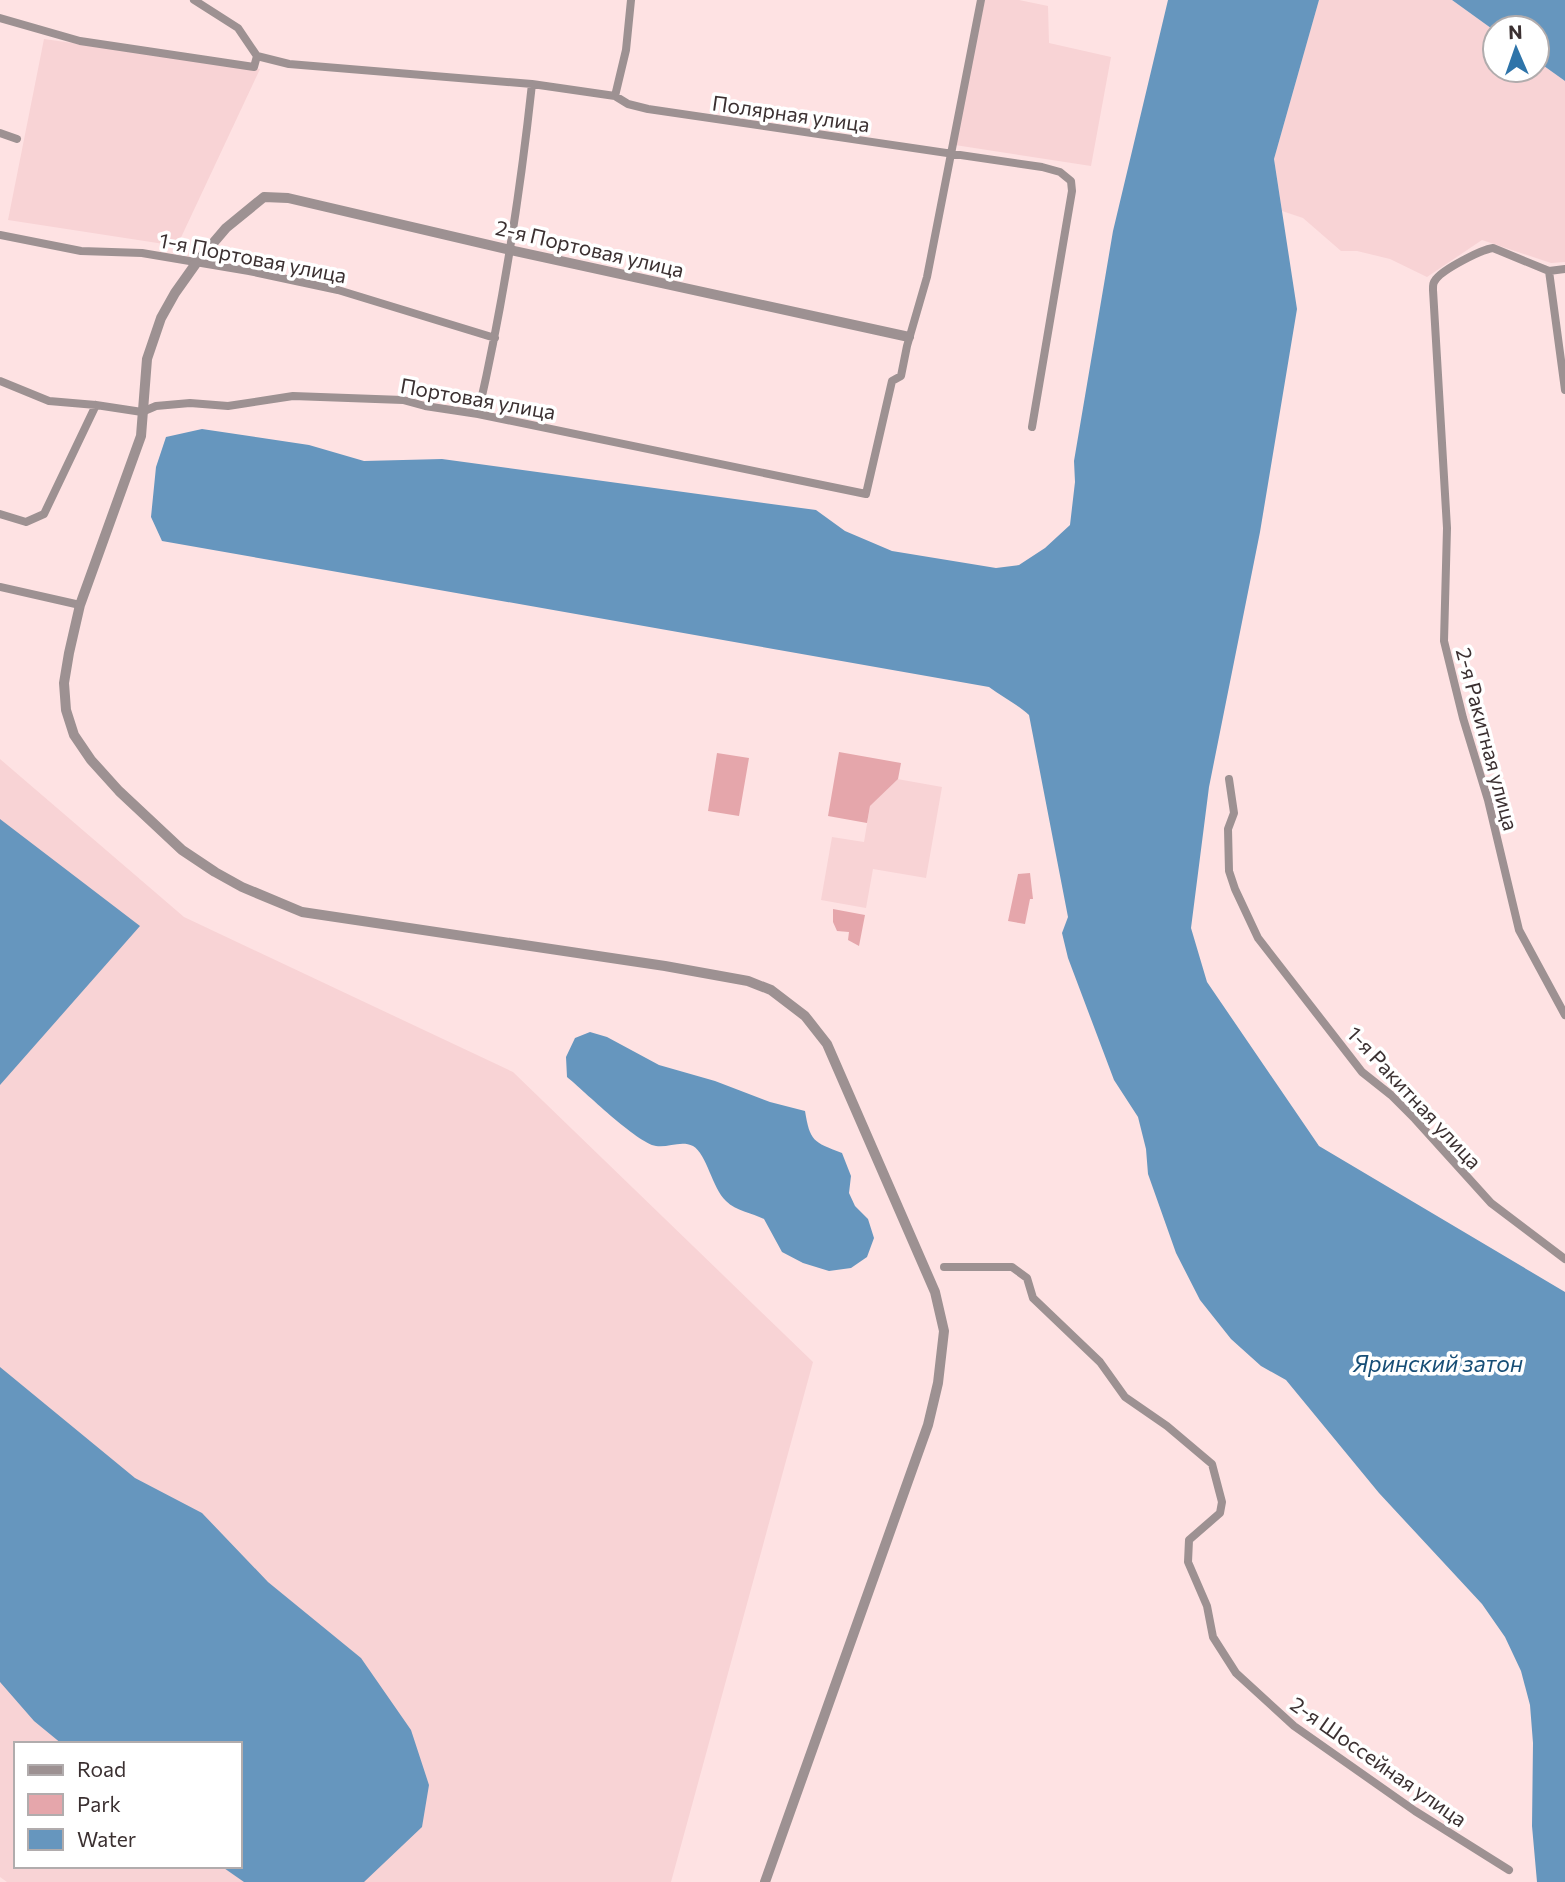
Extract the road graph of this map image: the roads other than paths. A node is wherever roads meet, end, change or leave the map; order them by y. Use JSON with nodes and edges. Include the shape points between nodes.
{"nodes":[{"id":1,"x":194,"y":0,"type":"edge"},
{"id":2,"x":631,"y":0,"type":"edge"},
{"id":3,"x":981,"y":0,"type":"edge"},
{"id":4,"x":0,"y":18,"type":"edge"},
{"id":5,"x":257,"y":56,"type":"junction"},
{"id":6,"x":532,"y":84,"type":"junction"},
{"id":7,"x":615,"y":96,"type":"junction"},
{"id":8,"x":0,"y":133,"type":"edge"},
{"id":9,"x":17,"y":139,"type":"dead end"},
{"id":10,"x":950,"y":155,"type":"junction"},
{"id":11,"x":0,"y":234,"type":"edge"},
{"id":12,"x":510,"y":250,"type":"junction"},
{"id":13,"x":197,"y":262,"type":"junction"},
{"id":14,"x":1565,"y":269,"type":"edge"},
{"id":15,"x":1549,"y":271,"type":"junction"},
{"id":16,"x":909,"y":337,"type":"junction"},
{"id":17,"x":495,"y":338,"type":"junction"},
{"id":18,"x":0,"y":381,"type":"edge"},
{"id":19,"x":1565,"y":390,"type":"edge"},
{"id":20,"x":96,"y":405,"type":"junction"},
{"id":21,"x":142,"y":412,"type":"junction"},
{"id":22,"x":478,"y":414,"type":"junction"},
{"id":23,"x":1032,"y":427,"type":"dead end"},
{"id":24,"x":0,"y":514,"type":"edge"},
{"id":25,"x":0,"y":587,"type":"edge"},
{"id":26,"x":80,"y":605,"type":"junction"},
{"id":27,"x":1229,"y":779,"type":"dead end"},
{"id":28,"x":1565,"y":1015,"type":"edge"},
{"id":29,"x":1565,"y":1259,"type":"edge"},
{"id":30,"x":944,"y":1267,"type":"dead end"},
{"id":31,"x":1509,"y":1870,"type":"dead end"},
{"id":32,"x":765,"y":1882,"type":"edge"}],
"edges":[{"from":1,"to":5,"type":"street","via":[[238,28]]},
{"from":2,"to":7,"type":"street"},
{"from":3,"to":10,"type":"street"},
{"from":4,"to":5,"type":"street","via":[[80,41],[254,67]]},
{"from":5,"to":6,"type":"street","name":"Полярная улица","via":[[289,64]]},
{"from":6,"to":7,"type":"street","name":"Полярная улица"},
{"from":6,"to":12,"type":"street"},
{"from":7,"to":10,"type":"street","name":"Полярная улица","via":[[648,109]]},
{"from":8,"to":9,"type":"street"},
{"from":10,"to":16,"type":"street","via":[[927,277]]},
{"from":10,"to":23,"type":"street","name":"Полярная улица","via":[[1042,167],[1072,181]]},
{"from":11,"to":13,"type":"street","name":"1-я Портовая улица","via":[[81,251],[142,253]]},
{"from":12,"to":13,"type":"street","name":"2-я Портовая улица","via":[[288,198],[264,197],[226,228]]},
{"from":12,"to":16,"type":"street","name":"2-я Портовая улица"},
{"from":12,"to":17,"type":"street"},
{"from":13,"to":17,"type":"street","name":"1-я Портовая улица","via":[[338,290]]},
{"from":13,"to":21,"type":"street","via":[[161,318],[147,359]]},
{"from":14,"to":15,"type":"street"},
{"from":15,"to":19,"type":"street"},
{"from":15,"to":28,"type":"street","name":"2-я Ракитная улица","via":[[1493,248],[1484,249],[1440,275],[1433,290],[1447,528],[1444,641],[1519,930]]},
{"from":16,"to":22,"type":"street","name":"Портовая улица","via":[[901,376],[892,381],[866,494]]},
{"from":17,"to":22,"type":"street"},
{"from":18,"to":20,"type":"street","name":"Портовая улица","via":[[49,401]]},
{"from":20,"to":21,"type":"street","name":"Портовая улица"},
{"from":20,"to":24,"type":"street","via":[[44,514],[26,522]]},
{"from":21,"to":22,"type":"street","name":"Портовая улица","via":[[190,402],[228,406],[293,396],[403,400]]},
{"from":21,"to":26,"type":"street","via":[[141,436]]},
{"from":25,"to":26,"type":"street"},
{"from":26,"to":32,"type":"street","via":[[64,683],[74,735],[100,770],[155,826],[215,872],[302,912],[748,981],[793,1005],[831,1052],[935,1292],[944,1331],[939,1382],[928,1425]]},
{"from":27,"to":29,"type":"street","name":"1-я Ракитная улица","via":[[1234,813],[1228,829],[1229,871],[1258,938],[1362,1072],[1415,1119],[1491,1203]]},
{"from":30,"to":31,"type":"street","name":"2-я Шоссейная улица","via":[[1012,1267],[1027,1278],[1033,1298],[1100,1362],[1125,1397],[1212,1464],[1222,1502],[1220,1513],[1189,1540],[1188,1562],[1207,1606],[1213,1637],[1236,1673],[1294,1726]]}]}
